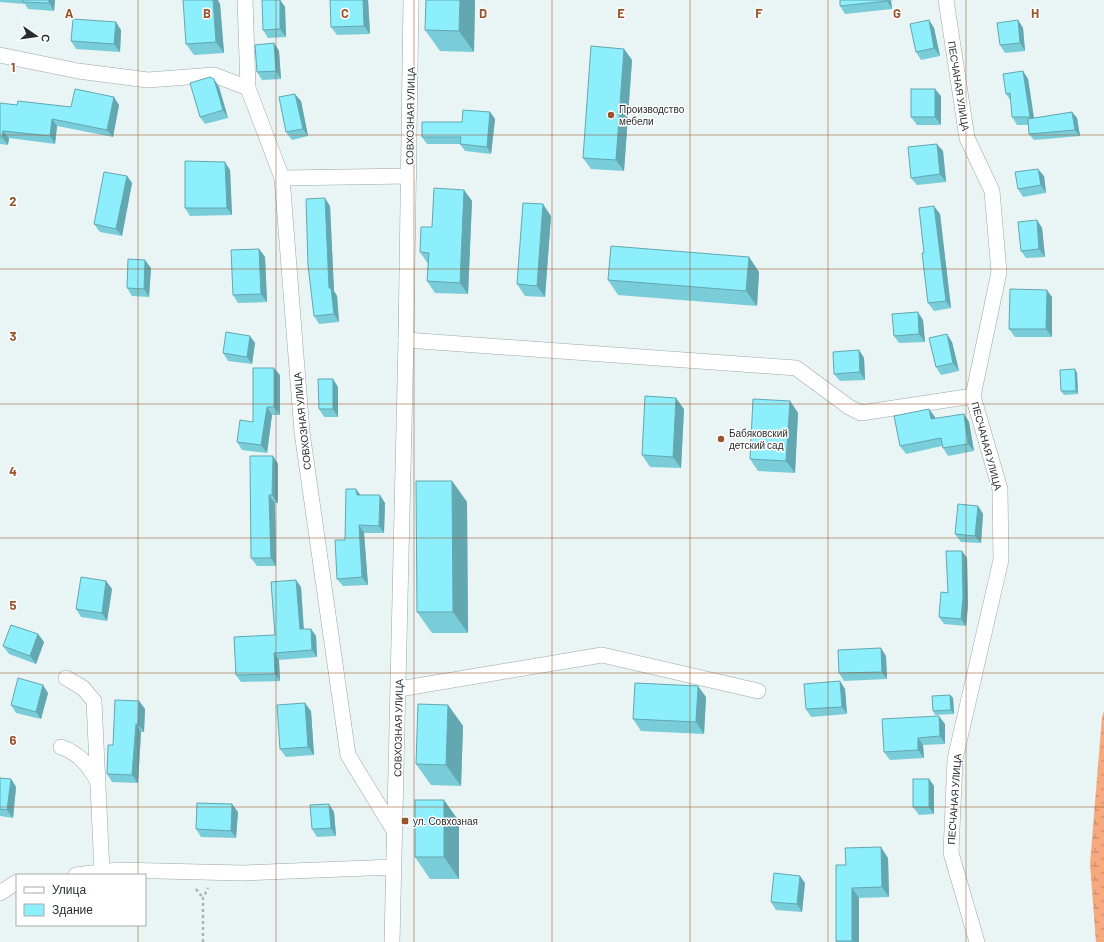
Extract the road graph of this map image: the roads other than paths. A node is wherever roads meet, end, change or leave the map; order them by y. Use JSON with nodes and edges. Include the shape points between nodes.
{"nodes":[{"id":1,"x":245,"y":0,"type":"edge"},
{"id":2,"x":411,"y":0,"type":"edge"},
{"id":3,"x":946,"y":0,"type":"edge"},
{"id":4,"x":0,"y":55,"type":"edge"},
{"id":5,"x":248,"y":88,"type":"junction"},
{"id":6,"x":409,"y":176,"type":"junction"},
{"id":7,"x":282,"y":178,"type":"junction"},
{"id":8,"x":406,"y":340,"type":"junction"},
{"id":9,"x":973,"y":396,"type":"junction"},
{"id":10,"x":66,"y":678,"type":"dead end"},
{"id":11,"x":398,"y":689,"type":"junction"},
{"id":12,"x":758,"y":691,"type":"dead end"},
{"id":13,"x":61,"y":747,"type":"dead end"},
{"id":14,"x":99,"y":783,"type":"junction"},
{"id":15,"x":395,"y":832,"type":"junction"},
{"id":16,"x":394,"y":868,"type":"junction"},
{"id":17,"x":102,"y":872,"type":"junction"},
{"id":18,"x":85,"y":874,"type":"edge"},
{"id":19,"x":16,"y":883,"type":"edge"},
{"id":20,"x":0,"y":893,"type":"edge"},
{"id":21,"x":392,"y":942,"type":"edge"},
{"id":22,"x":977,"y":942,"type":"edge"}],
"edges":[{"from":1,"to":5,"type":"street","name":"СОВХОЗНАЯ УЛИЦА"},
{"from":2,"to":6,"type":"street","name":"СОВХОЗНАЯ УЛИЦА"},
{"from":3,"to":9,"type":"street","name":"ПЕСЧАНАЯ УЛИЦА","via":[[967,138],[992,191],[999,272]]},
{"from":4,"to":5,"type":"street","via":[[78,71],[148,80],[214,76]]},
{"from":5,"to":7,"type":"street","name":"СОВХОЗНАЯ УЛИЦА"},
{"from":6,"to":7,"type":"street"},
{"from":6,"to":8,"type":"street","name":"СОВХОЗНАЯ УЛИЦА"},
{"from":7,"to":15,"type":"street","name":"СОВХОЗНАЯ УЛИЦА","via":[[302,432],[348,755]]},
{"from":8,"to":9,"type":"street","via":[[796,368],[861,413]]},
{"from":8,"to":11,"type":"street","name":"СОВХОЗНАЯ УЛИЦА"},
{"from":9,"to":22,"type":"street","name":"ПЕСЧАНАЯ УЛИЦА","via":[[1000,489],[1001,560],[955,759],[951,853]]},
{"from":10,"to":14,"type":"street","via":[[83,688],[94,701]]},
{"from":11,"to":12,"type":"street","via":[[602,655]]},
{"from":11,"to":15,"type":"street","name":"СОВХОЗНАЯ УЛИЦА"},
{"from":13,"to":14,"type":"street","via":[[71,750],[88,765]]},
{"from":14,"to":17,"type":"street"},
{"from":15,"to":16,"type":"street","name":"СОВХОЗНАЯ УЛИЦА"},
{"from":16,"to":17,"type":"street","via":[[216,873],[118,870]]},
{"from":16,"to":21,"type":"street","name":"СОВХОЗНАЯ УЛИЦА"},
{"from":17,"to":18,"type":"street"},
{"from":19,"to":20,"type":"street"}]}
